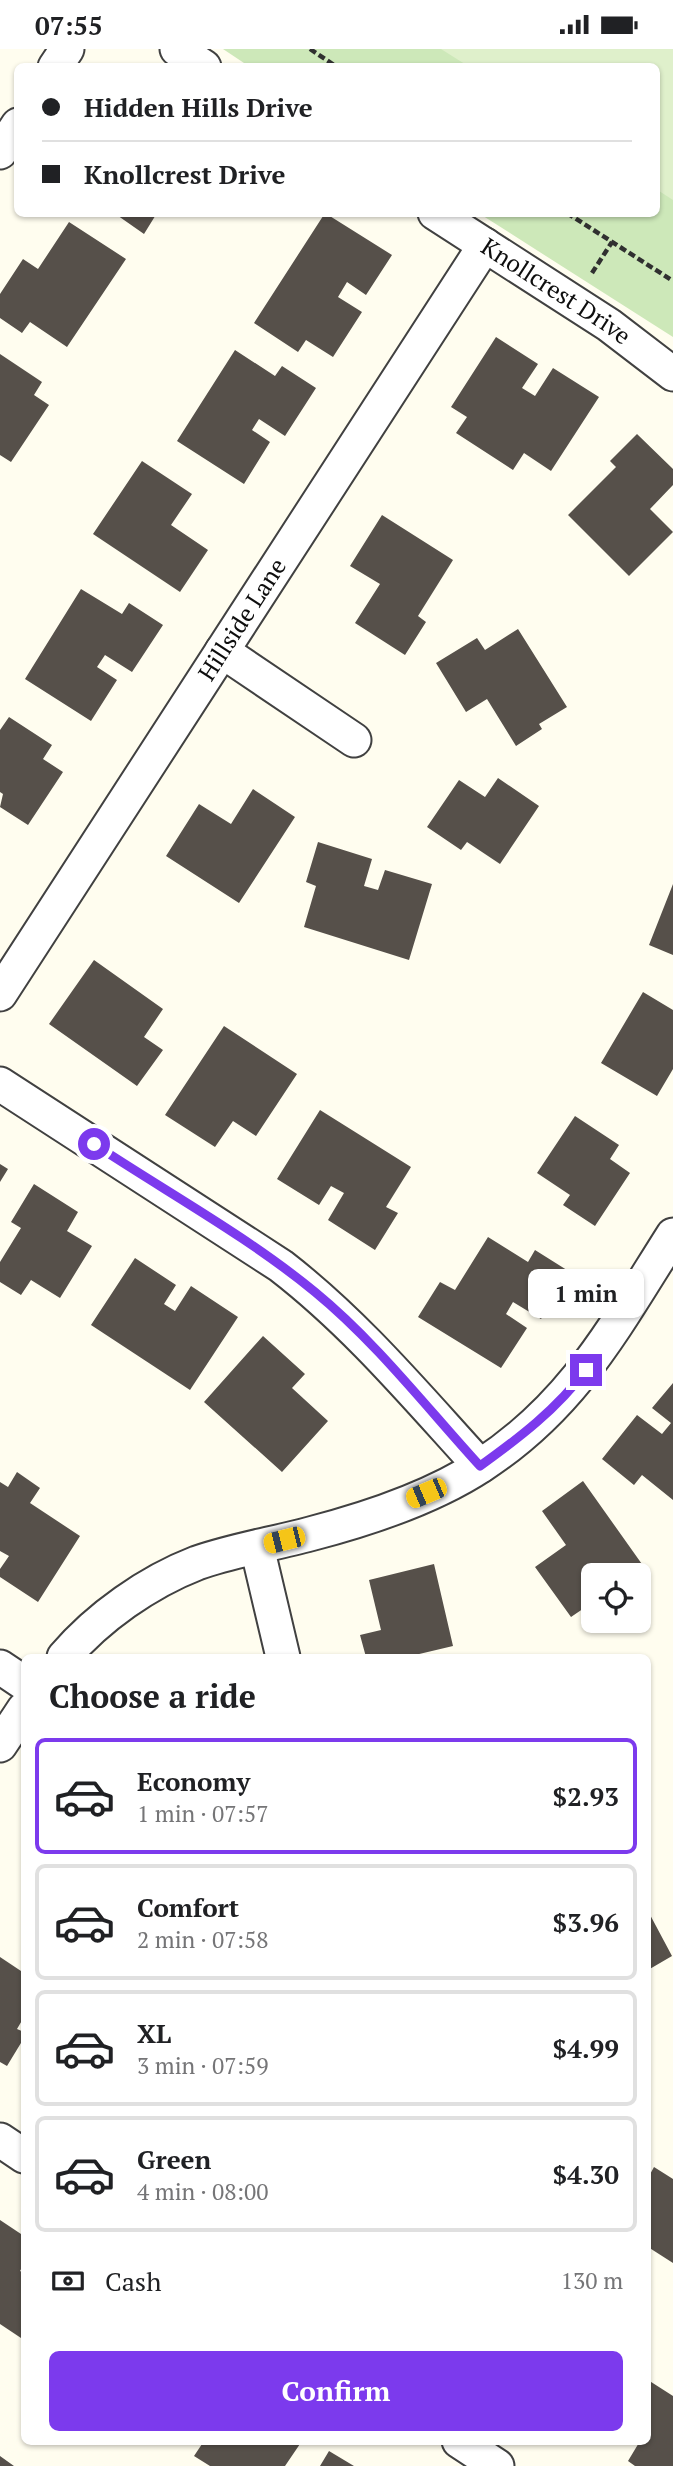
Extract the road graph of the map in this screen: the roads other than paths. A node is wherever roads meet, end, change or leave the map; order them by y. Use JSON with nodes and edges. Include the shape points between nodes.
{"nodes":[{"id":1,"x":177,"y":49,"type":"edge"},
{"id":2,"x":198,"y":63,"type":"edge"},
{"id":3,"x":14,"y":131,"type":"edge"},
{"id":4,"x":0,"y":152,"type":"edge"},
{"id":5,"x":441,"y":217,"type":"edge"},
{"id":6,"x":485,"y":245,"type":"junction"},
{"id":7,"x":673,"y":374,"type":"edge"},
{"id":8,"x":222,"y":651,"type":"junction"},
{"id":9,"x":354,"y":740,"type":"dead end"},
{"id":10,"x":0,"y":994,"type":"edge"},
{"id":11,"x":0,"y":1084,"type":"edge"},
{"id":12,"x":673,"y":1235,"type":"edge"},
{"id":13,"x":480,"y":1466,"type":"junction"},
{"id":14,"x":257,"y":1547,"type":"junction"},
{"id":15,"x":67,"y":1654,"type":"edge"},
{"id":16,"x":281,"y":1654,"type":"edge"},
{"id":17,"x":0,"y":1667,"type":"edge"},
{"id":18,"x":21,"y":1681,"type":"edge"},
{"id":19,"x":21,"y":1714,"type":"edge"},
{"id":20,"x":0,"y":1745,"type":"edge"},
{"id":21,"x":0,"y":2140,"type":"edge"},
{"id":22,"x":21,"y":2155,"type":"edge"},
{"id":23,"x":464,"y":2445,"type":"edge"},
{"id":24,"x":497,"y":2466,"type":"edge"}],
"edges":[{"from":1,"to":2,"type":"street"},
{"from":3,"to":4,"type":"street"},
{"from":5,"to":6,"type":"street","name":"Knollcrest Drive"},
{"from":6,"to":7,"type":"street","name":"Knollcrest Drive","via":[[609,325]]},
{"from":6,"to":8,"type":"street","name":"Hillside Lane"},
{"from":8,"to":9,"type":"street"},
{"from":8,"to":10,"type":"street","name":"Hillside Lane"},
{"from":11,"to":13,"type":"street","via":[[317,1294],[353,1326]]},
{"from":12,"to":13,"type":"street","via":[[572,1388],[530,1430]]},
{"from":13,"to":14,"type":"street","via":[[369,1517]]},
{"from":14,"to":15,"type":"street","via":[[198,1563],[158,1581],[112,1612]]},
{"from":14,"to":16,"type":"street"},
{"from":17,"to":18,"type":"street"},
{"from":19,"to":20,"type":"street"},
{"from":21,"to":22,"type":"street"},
{"from":23,"to":24,"type":"street"}]}
